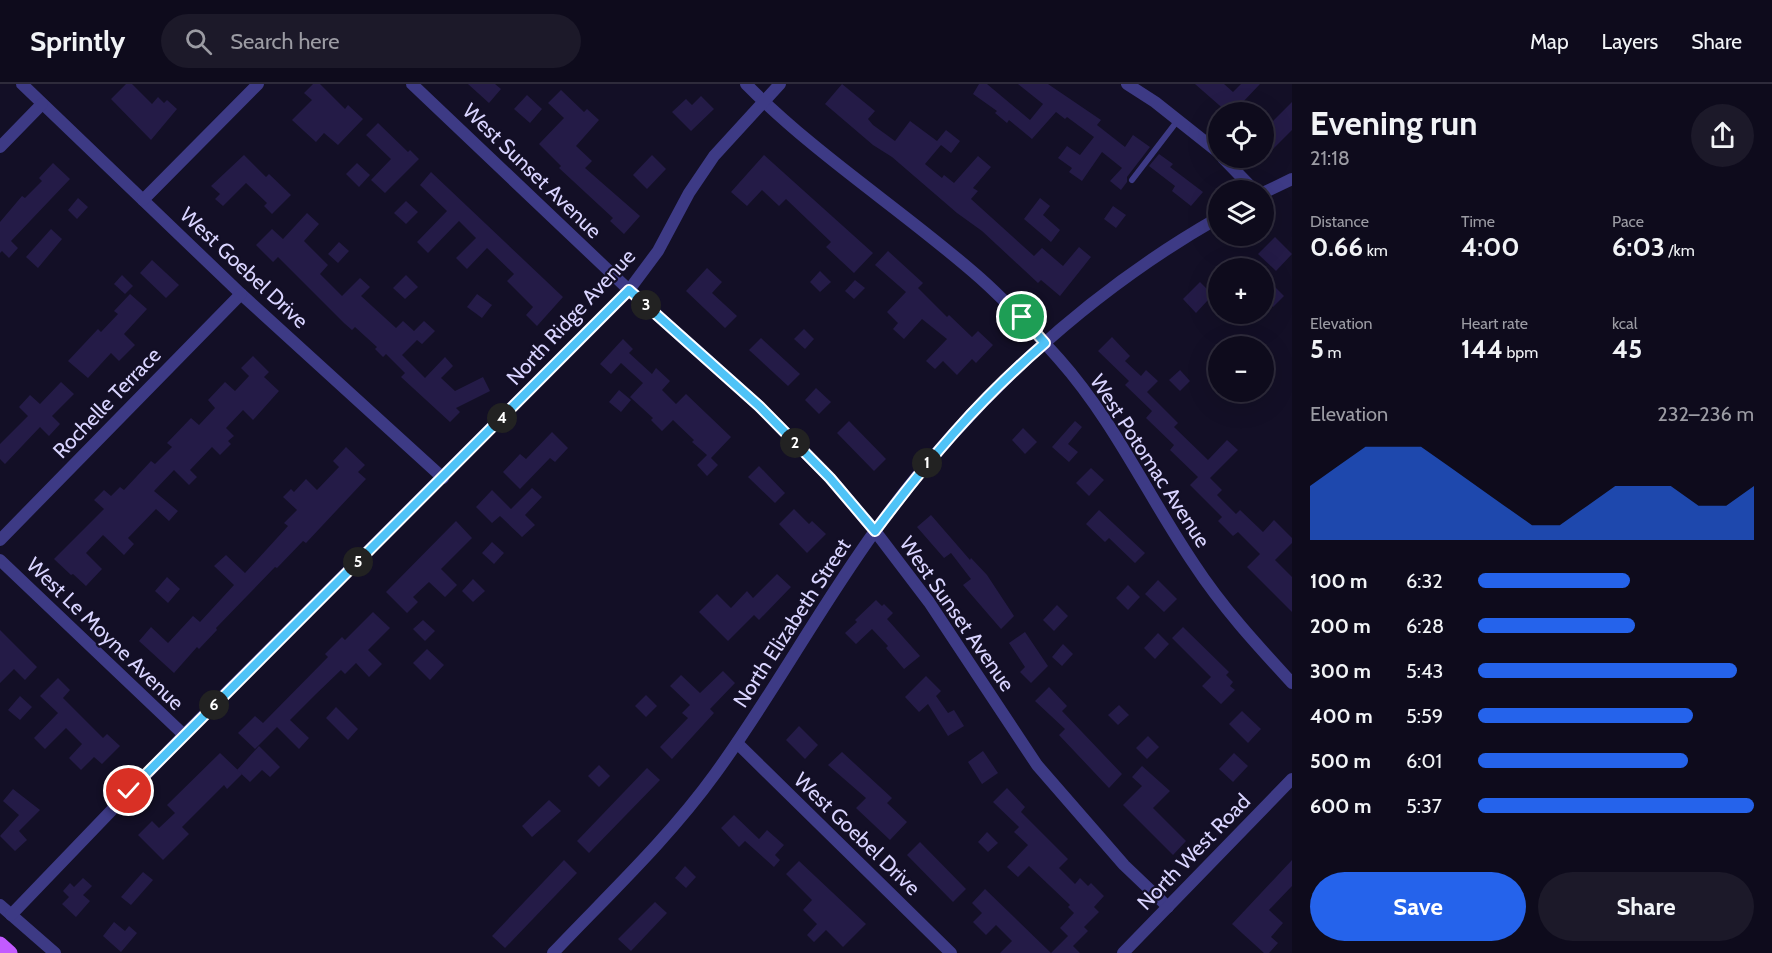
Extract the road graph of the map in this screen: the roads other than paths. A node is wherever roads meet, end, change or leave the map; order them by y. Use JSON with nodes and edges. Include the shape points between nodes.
{"nodes":[{"id":1,"x":22,"y":84,"type":"edge"},
{"id":2,"x":258,"y":84,"type":"edge"},
{"id":3,"x":412,"y":84,"type":"edge"},
{"id":4,"x":746,"y":84,"type":"edge"},
{"id":5,"x":780,"y":84,"type":"edge"},
{"id":6,"x":1127,"y":84,"type":"edge"},
{"id":7,"x":762,"y":101,"type":"junction"},
{"id":8,"x":42,"y":104,"type":"junction"},
{"id":9,"x":1178,"y":120,"type":"junction"},
{"id":10,"x":1208,"y":144,"type":"edge"},
{"id":11,"x":0,"y":147,"type":"edge"},
{"id":12,"x":1233,"y":168,"type":"edge"},
{"id":13,"x":1292,"y":179,"type":"edge"},
{"id":14,"x":1132,"y":180,"type":"dead end"},
{"id":15,"x":1244,"y":180,"type":"edge"},
{"id":16,"x":1274,"y":188,"type":"edge"},
{"id":17,"x":143,"y":200,"type":"junction"},
{"id":18,"x":1208,"y":224,"type":"edge"},
{"id":19,"x":629,"y":290,"type":"junction"},
{"id":20,"x":241,"y":294,"type":"junction"},
{"id":21,"x":1045,"y":343,"type":"junction"},
{"id":22,"x":443,"y":478,"type":"junction"},
{"id":23,"x":875,"y":531,"type":"junction"},
{"id":24,"x":0,"y":540,"type":"edge"},
{"id":25,"x":0,"y":560,"type":"edge"},
{"id":26,"x":1292,"y":683,"type":"edge"},
{"id":27,"x":184,"y":735,"type":"junction"},
{"id":28,"x":736,"y":743,"type":"junction"},
{"id":29,"x":1292,"y":779,"type":"edge"},
{"id":30,"x":0,"y":905,"type":"edge"},
{"id":31,"x":1168,"y":908,"type":"junction"},
{"id":32,"x":11,"y":915,"type":"junction"},
{"id":33,"x":0,"y":944,"type":"edge"},
{"id":34,"x":10,"y":953,"type":"edge"},
{"id":35,"x":55,"y":953,"type":"edge"},
{"id":36,"x":553,"y":953,"type":"edge"},
{"id":37,"x":951,"y":953,"type":"edge"},
{"id":38,"x":1123,"y":953,"type":"edge"}],
"edges":[{"from":1,"to":8,"type":"street","name":"West Goebel Drive"},
{"from":2,"to":17,"type":"street"},
{"from":3,"to":19,"type":"street","name":"West Sunset Avenue"},
{"from":4,"to":7,"type":"street","name":"West Potomac Avenue"},
{"from":5,"to":7,"type":"street","name":"North Ridge Avenue"},
{"from":6,"to":9,"type":"street"},
{"from":7,"to":19,"type":"street","name":"North Ridge Avenue","via":[[714,156],[658,251]]},
{"from":7,"to":21,"type":"street","name":"West Potomac Avenue","via":[[980,278]]},
{"from":8,"to":11,"type":"street"},
{"from":8,"to":17,"type":"street","name":"West Goebel Drive"},
{"from":9,"to":10,"type":"street"},
{"from":9,"to":14,"type":"lane"},
{"from":12,"to":15,"type":"street"},
{"from":13,"to":16,"type":"street"},
{"from":17,"to":20,"type":"street","name":"West Goebel Drive"},
{"from":18,"to":21,"type":"street","name":"North Elizabeth Street","via":[[1149,261]]},
{"from":19,"to":22,"type":"street","name":"North Ridge Avenue"},
{"from":19,"to":23,"type":"street","name":"West Sunset Avenue","via":[[759,406],[830,478]]},
{"from":20,"to":22,"type":"street","name":"West Goebel Drive"},
{"from":20,"to":24,"type":"street","name":"Rochelle Terrace"},
{"from":21,"to":23,"type":"street","name":"North Elizabeth Street","via":[[952,433]]},
{"from":21,"to":26,"type":"street","name":"West Potomac Avenue","via":[[1122,444],[1194,566],[1251,639]]},
{"from":22,"to":27,"type":"street","name":"North Ridge Avenue"},
{"from":23,"to":28,"type":"street","name":"North Elizabeth Street"},
{"from":23,"to":31,"type":"street","name":"West Sunset Avenue","via":[[929,602],[1037,765],[1124,865]]},
{"from":25,"to":27,"type":"street","name":"West Le Moyne Avenue"},
{"from":27,"to":32,"type":"street","name":"North Ridge Avenue"},
{"from":28,"to":36,"type":"street","name":"North Elizabeth Street","via":[[667,833]]},
{"from":28,"to":37,"type":"street","name":"West Goebel Drive"},
{"from":29,"to":31,"type":"street","name":"North West Road"},
{"from":30,"to":32,"type":"street"},
{"from":31,"to":38,"type":"street","name":"North West Road"},
{"from":32,"to":35,"type":"street"},
{"from":33,"to":34,"type":"main road"}]}
